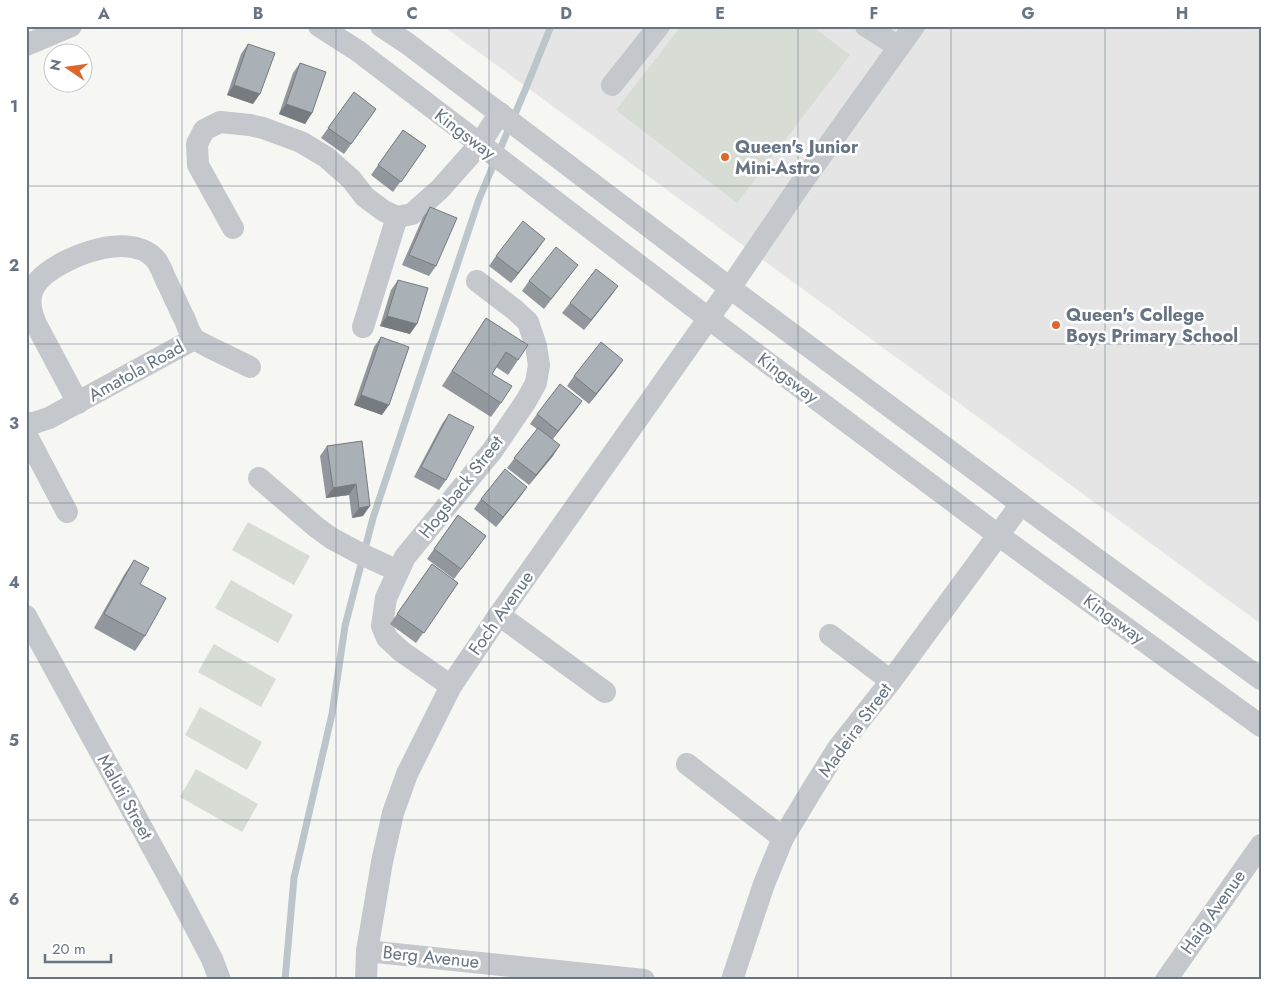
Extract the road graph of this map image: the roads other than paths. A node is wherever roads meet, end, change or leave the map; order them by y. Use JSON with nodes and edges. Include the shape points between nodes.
{"nodes":[{"id":1,"x":71,"y":26,"type":"edge"},
{"id":2,"x":319,"y":26,"type":"edge"},
{"id":3,"x":381,"y":26,"type":"edge"},
{"id":4,"x":660,"y":26,"type":"edge"},
{"id":5,"x":866,"y":26,"type":"edge"},
{"id":6,"x":914,"y":26,"type":"edge"},
{"id":7,"x":26,"y":45,"type":"edge"},
{"id":8,"x":899,"y":47,"type":"junction"},
{"id":9,"x":612,"y":85,"type":"dead end"},
{"id":10,"x":503,"y":116,"type":"junction"},
{"id":11,"x":483,"y":148,"type":"junction"},
{"id":12,"x":398,"y":217,"type":"junction"},
{"id":13,"x":233,"y":228,"type":"dead end"},
{"id":14,"x":477,"y":281,"type":"dead end"},
{"id":15,"x":730,"y":288,"type":"junction"},
{"id":16,"x":708,"y":318,"type":"junction"},
{"id":17,"x":363,"y":327,"type":"dead end"},
{"id":18,"x":194,"y":339,"type":"junction"},
{"id":19,"x":250,"y":367,"type":"dead end"},
{"id":20,"x":78,"y":403,"type":"junction"},
{"id":21,"x":26,"y":423,"type":"edge"},
{"id":22,"x":26,"y":434,"type":"edge"},
{"id":23,"x":260,"y":478,"type":"dead end"},
{"id":24,"x":1021,"y":504,"type":"junction"},
{"id":25,"x":67,"y":512,"type":"dead end"},
{"id":26,"x":998,"y":535,"type":"junction"},
{"id":27,"x":392,"y":569,"type":"junction"},
{"id":28,"x":499,"y":615,"type":"junction"},
{"id":29,"x":26,"y":616,"type":"edge"},
{"id":30,"x":830,"y":635,"type":"dead end"},
{"id":31,"x":1261,"y":679,"type":"edge"},
{"id":32,"x":891,"y":681,"type":"junction"},
{"id":33,"x":451,"y":686,"type":"junction"},
{"id":34,"x":605,"y":692,"type":"dead end"},
{"id":35,"x":1261,"y":726,"type":"edge"},
{"id":36,"x":687,"y":764,"type":"dead end"},
{"id":37,"x":783,"y":838,"type":"junction"},
{"id":38,"x":1261,"y":845,"type":"edge"},
{"id":39,"x":367,"y":951,"type":"junction"},
{"id":40,"x":220,"y":980,"type":"edge"},
{"id":41,"x":366,"y":980,"type":"edge"},
{"id":42,"x":644,"y":980,"type":"edge"},
{"id":43,"x":732,"y":980,"type":"edge"},
{"id":44,"x":1166,"y":980,"type":"edge"}],
"edges":[{"from":1,"to":7,"type":"street"},
{"from":2,"to":11,"type":"street","name":"Kingsway","via":[[358,51]]},
{"from":3,"to":10,"type":"street","name":"Kingsway"},
{"from":4,"to":9,"type":"street"},
{"from":5,"to":8,"type":"street"},
{"from":6,"to":8,"type":"street","name":"Foch Avenue"},
{"from":8,"to":15,"type":"street","name":"Foch Avenue"},
{"from":10,"to":11,"type":"street"},
{"from":10,"to":15,"type":"street","name":"Kingsway"},
{"from":11,"to":12,"type":"street","via":[[412,214]]},
{"from":11,"to":16,"type":"street","name":"Kingsway"},
{"from":12,"to":13,"type":"street","via":[[365,197],[345,173],[302,142],[263,128],[220,122],[204,130],[197,144],[198,165]]},
{"from":12,"to":17,"type":"street"},
{"from":14,"to":27,"type":"street","name":"Hogsback Street","via":[[528,322],[539,365],[536,383],[492,451]]},
{"from":15,"to":16,"type":"street","name":"Foch Avenue"},
{"from":15,"to":24,"type":"street","name":"Kingsway"},
{"from":16,"to":26,"type":"street","name":"Kingsway"},
{"from":16,"to":28,"type":"street","name":"Foch Avenue"},
{"from":18,"to":19,"type":"street","name":"Amatola Road"},
{"from":18,"to":20,"type":"street","name":"Amatola Road"},
{"from":18,"to":20,"type":"street","name":"Amatola Road","via":[[158,262],[147,252],[125,246],[111,247],[92,250],[61,265],[34,286],[30,299],[31,314]]},
{"from":20,"to":21,"type":"street","name":"Amatola Road","via":[[49,418]]},
{"from":22,"to":25,"type":"street"},
{"from":23,"to":27,"type":"street","via":[[316,528]]},
{"from":24,"to":26,"type":"street","name":"Madeira Street"},
{"from":24,"to":31,"type":"street","name":"Kingsway"},
{"from":26,"to":32,"type":"street","name":"Madeira Street"},
{"from":26,"to":35,"type":"street","name":"Kingsway"},
{"from":27,"to":33,"type":"street","name":"Hogsback Street","via":[[382,626],[387,638]]},
{"from":28,"to":33,"type":"street","name":"Foch Avenue"},
{"from":28,"to":34,"type":"street"},
{"from":29,"to":40,"type":"street","name":"Maluti Street","via":[[178,894]]},
{"from":30,"to":32,"type":"street"},
{"from":32,"to":37,"type":"street","name":"Madeira Street","via":[[838,748]]},
{"from":33,"to":39,"type":"street","name":"Foch Avenue","via":[[407,774],[393,813]]},
{"from":36,"to":37,"type":"street"},
{"from":37,"to":43,"type":"street","name":"Madeira Street"},
{"from":38,"to":44,"type":"street","name":"Haig Avenue"},
{"from":39,"to":41,"type":"street","name":"Foch Avenue"},
{"from":39,"to":42,"type":"street","name":"Berg Avenue"}]}
